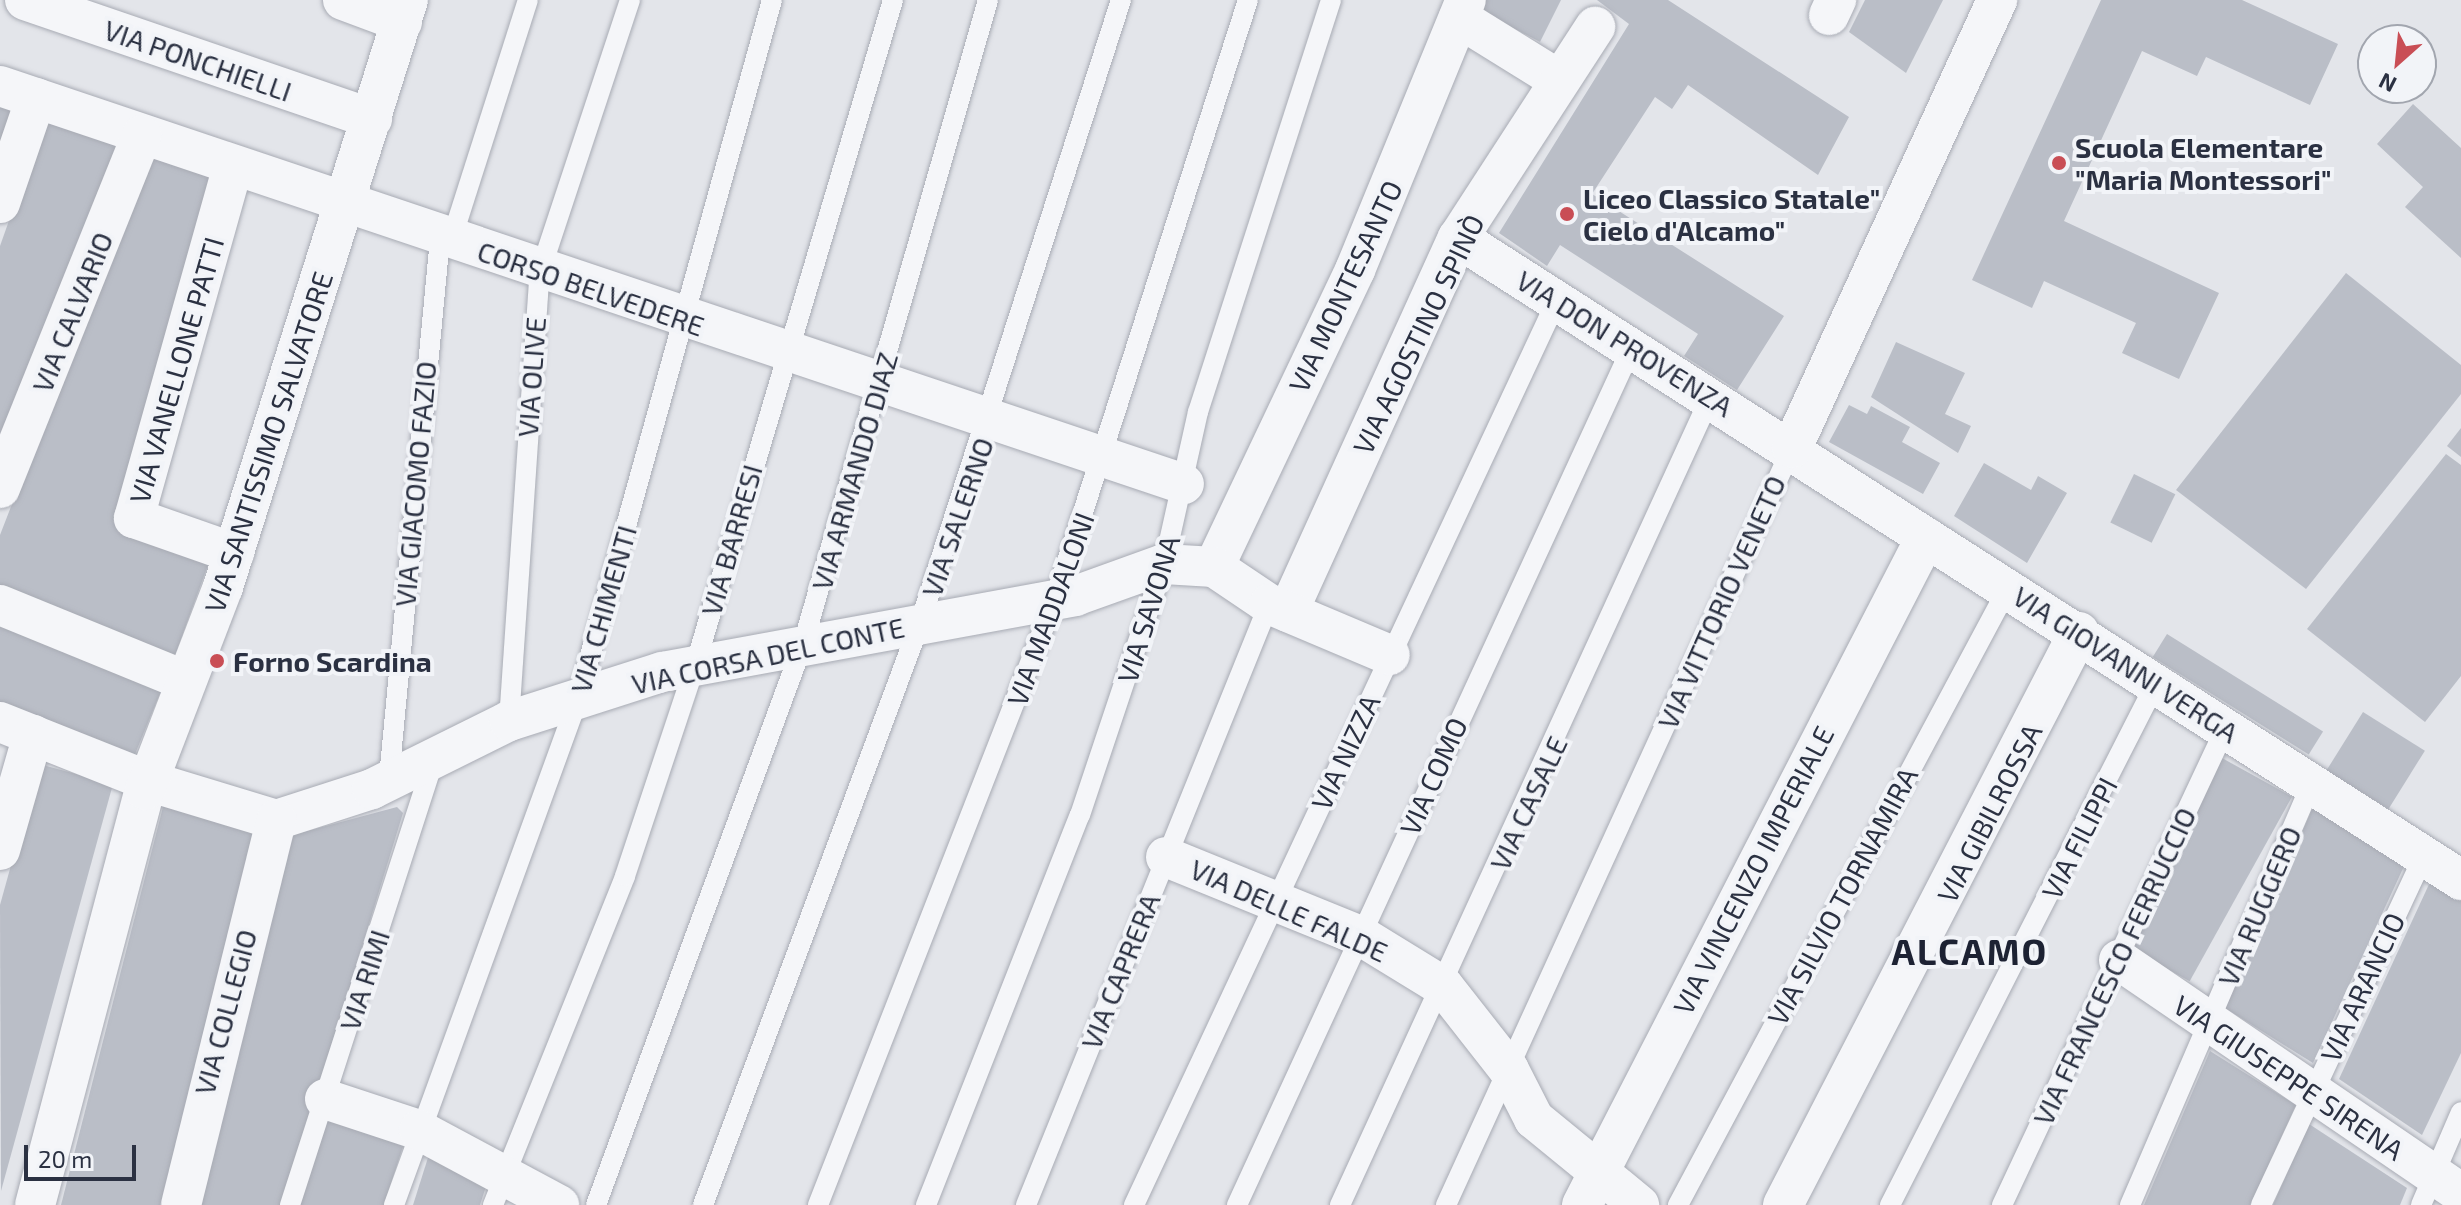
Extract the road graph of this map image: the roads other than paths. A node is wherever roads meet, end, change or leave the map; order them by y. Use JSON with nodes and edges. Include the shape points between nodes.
{"nodes":[{"id":1,"x":25,"y":0,"type":"edge"},
{"id":2,"x":343,"y":0,"type":"edge"},
{"id":3,"x":528,"y":0,"type":"edge"},
{"id":4,"x":630,"y":0,"type":"edge"},
{"id":5,"x":772,"y":0,"type":"edge"},
{"id":6,"x":893,"y":0,"type":"edge"},
{"id":7,"x":988,"y":0,"type":"edge"},
{"id":8,"x":1121,"y":0,"type":"edge"},
{"id":9,"x":1248,"y":0,"type":"edge"},
{"id":10,"x":1331,"y":0,"type":"edge"},
{"id":11,"x":1997,"y":0,"type":"edge"},
{"id":12,"x":1463,"y":9,"type":"edge"},
{"id":13,"x":405,"y":11,"type":"edge"},
{"id":14,"x":1595,"y":27,"type":"dead end"},
{"id":15,"x":1559,"y":80,"type":"junction"},
{"id":16,"x":18,"y":92,"type":"edge"},
{"id":17,"x":372,"y":119,"type":"junction"},
{"id":18,"x":142,"y":135,"type":"junction"},
{"id":19,"x":233,"y":166,"type":"junction"},
{"id":20,"x":0,"y":203,"type":"edge"},
{"id":21,"x":345,"y":205,"type":"junction"},
{"id":22,"x":1458,"y":238,"type":"junction"},
{"id":23,"x":446,"y":240,"type":"junction"},
{"id":24,"x":540,"y":272,"type":"junction"},
{"id":25,"x":1557,"y":300,"type":"junction"},
{"id":26,"x":684,"y":320,"type":"junction"},
{"id":27,"x":1631,"y":349,"type":"junction"},
{"id":28,"x":783,"y":353,"type":"junction"},
{"id":29,"x":880,"y":385,"type":"junction"},
{"id":30,"x":1710,"y":398,"type":"junction"},
{"id":31,"x":991,"y":421,"type":"junction"},
{"id":32,"x":1792,"y":448,"type":"junction"},
{"id":33,"x":1105,"y":459,"type":"junction"},
{"id":34,"x":1184,"y":484,"type":"junction"},
{"id":35,"x":0,"y":488,"type":"edge"},
{"id":36,"x":1926,"y":537,"type":"junction"},
{"id":37,"x":234,"y":553,"type":"junction"},
{"id":38,"x":1164,"y":564,"type":"junction"},
{"id":39,"x":1214,"y":567,"type":"junction"},
{"id":40,"x":2008,"y":588,"type":"junction"},
{"id":41,"x":1055,"y":599,"type":"junction"},
{"id":42,"x":0,"y":605,"type":"edge"},
{"id":43,"x":1278,"y":608,"type":"junction"},
{"id":44,"x":920,"y":623,"type":"junction"},
{"id":45,"x":2079,"y":632,"type":"junction"},
{"id":46,"x":803,"y":644,"type":"junction"},
{"id":47,"x":1390,"y":655,"type":"junction"},
{"id":48,"x":695,"y":666,"type":"junction"},
{"id":49,"x":186,"y":681,"type":"junction"},
{"id":50,"x":2156,"y":683,"type":"junction"},
{"id":51,"x":578,"y":699,"type":"junction"},
{"id":52,"x":509,"y":721,"type":"junction"},
{"id":53,"x":2226,"y":727,"type":"junction"},
{"id":54,"x":16,"y":728,"type":"edge"},
{"id":55,"x":436,"y":754,"type":"junction"},
{"id":56,"x":389,"y":778,"type":"junction"},
{"id":57,"x":148,"y":781,"type":"junction"},
{"id":58,"x":2311,"y":784,"type":"junction"},
{"id":59,"x":276,"y":820,"type":"junction"},
{"id":60,"x":0,"y":850,"type":"edge"},
{"id":61,"x":1166,"y":857,"type":"junction"},
{"id":62,"x":2423,"y":857,"type":"junction"},
{"id":63,"x":2461,"y":880,"type":"edge"},
{"id":64,"x":1273,"y":905,"type":"junction"},
{"id":65,"x":1361,"y":936,"type":"junction"},
{"id":66,"x":2119,"y":960,"type":"junction"},
{"id":67,"x":1444,"y":987,"type":"junction"},
{"id":68,"x":2209,"y":1023,"type":"junction"},
{"id":69,"x":1509,"y":1070,"type":"junction"},
{"id":70,"x":2311,"y":1092,"type":"junction"},
{"id":71,"x":325,"y":1099,"type":"junction"},
{"id":72,"x":2461,"y":1112,"type":"edge"},
{"id":73,"x":419,"y":1130,"type":"junction"},
{"id":74,"x":1590,"y":1191,"type":"edge"},
{"id":75,"x":2439,"y":1191,"type":"edge"},
{"id":76,"x":497,"y":1192,"type":"edge"},
{"id":77,"x":35,"y":1205,"type":"edge"},
{"id":78,"x":181,"y":1205,"type":"edge"},
{"id":79,"x":290,"y":1205,"type":"edge"},
{"id":80,"x":394,"y":1205,"type":"edge"},
{"id":81,"x":559,"y":1205,"type":"edge"},
{"id":82,"x":596,"y":1205,"type":"edge"},
{"id":83,"x":703,"y":1205,"type":"edge"},
{"id":84,"x":818,"y":1205,"type":"edge"},
{"id":85,"x":926,"y":1205,"type":"edge"},
{"id":86,"x":1026,"y":1205,"type":"edge"},
{"id":87,"x":1134,"y":1205,"type":"edge"},
{"id":88,"x":1237,"y":1205,"type":"edge"},
{"id":89,"x":1340,"y":1205,"type":"edge"},
{"id":90,"x":1446,"y":1205,"type":"edge"},
{"id":91,"x":1639,"y":1205,"type":"edge"},
{"id":92,"x":1678,"y":1205,"type":"edge"},
{"id":93,"x":1783,"y":1205,"type":"edge"},
{"id":94,"x":1890,"y":1205,"type":"edge"},
{"id":95,"x":2002,"y":1205,"type":"edge"},
{"id":96,"x":2130,"y":1205,"type":"edge"},
{"id":97,"x":2261,"y":1205,"type":"edge"}],
"edges":[{"from":1,"to":17,"type":"street","name":"VIA PONCHIELLI"},
{"from":2,"to":13,"type":"street"},
{"from":3,"to":23,"type":"lane","name":"VIA GIACOMO FAZIO"},
{"from":4,"to":24,"type":"lane","name":"VIA OLIVE"},
{"from":5,"to":26,"type":"lane","name":"VIA CHIMENTI"},
{"from":6,"to":28,"type":"lane","name":"VIA BARRESI"},
{"from":7,"to":29,"type":"lane","name":"VIA ARMANDO DIAZ"},
{"from":8,"to":31,"type":"lane","name":"VIA SALERNO"},
{"from":9,"to":33,"type":"lane","name":"VIA MADDALONI"},
{"from":10,"to":34,"type":"lane","name":"VIA SAVONA","via":[[1198,412]]},
{"from":11,"to":32,"type":"street","name":"VIA VITTORIO VENETO"},
{"from":12,"to":15,"type":"street"},
{"from":12,"to":39,"type":"street","name":"VIA MONTESANTO","via":[[1355,270]]},
{"from":13,"to":17,"type":"street","name":"VIA SANTISSIMO SALVATORE"},
{"from":14,"to":15,"type":"street","name":"VIA AGOSTINO SPINÒ"},
{"from":15,"to":22,"type":"street","name":"VIA AGOSTINO SPINÒ"},
{"from":16,"to":18,"type":"street","name":"CORSO BELVEDERE"},
{"from":16,"to":20,"type":"street"},
{"from":17,"to":21,"type":"street","name":"VIA SANTISSIMO SALVATORE"},
{"from":18,"to":19,"type":"street","name":"CORSO BELVEDERE"},
{"from":18,"to":35,"type":"street","name":"VIA CALVARIO"},
{"from":19,"to":21,"type":"street","name":"CORSO BELVEDERE"},
{"from":19,"to":37,"type":"street","name":"VIA VANELLONE PATTI","via":[[134,518]]},
{"from":21,"to":23,"type":"street","name":"CORSO BELVEDERE"},
{"from":21,"to":37,"type":"street","name":"VIA SANTISSIMO SALVATORE"},
{"from":22,"to":25,"type":"street","name":"VIA DON PROVENZA"},
{"from":22,"to":43,"type":"street","name":"VIA AGOSTINO SPINÒ"},
{"from":23,"to":24,"type":"street","name":"CORSO BELVEDERE"},
{"from":23,"to":56,"type":"lane","name":"VIA GIACOMO FAZIO"},
{"from":24,"to":26,"type":"street","name":"CORSO BELVEDERE"},
{"from":24,"to":52,"type":"lane","name":"VIA OLIVE"},
{"from":25,"to":27,"type":"street","name":"VIA DON PROVENZA"},
{"from":25,"to":47,"type":"lane","name":"VIA NIZZA"},
{"from":26,"to":28,"type":"street","name":"CORSO BELVEDERE"},
{"from":26,"to":51,"type":"lane","name":"VIA CHIMENTI"},
{"from":27,"to":30,"type":"street","name":"VIA DON PROVENZA"},
{"from":27,"to":65,"type":"lane","name":"VIA COMO"},
{"from":28,"to":29,"type":"street","name":"CORSO BELVEDERE"},
{"from":28,"to":48,"type":"lane","name":"VIA BARRESI"},
{"from":29,"to":31,"type":"street","name":"CORSO BELVEDERE"},
{"from":29,"to":46,"type":"lane","name":"VIA ARMANDO DIAZ"},
{"from":30,"to":32,"type":"street","name":"VIA DON PROVENZA"},
{"from":30,"to":67,"type":"lane","name":"VIA CASALE"},
{"from":31,"to":33,"type":"street","name":"CORSO BELVEDERE"},
{"from":31,"to":44,"type":"lane","name":"VIA SALERNO"},
{"from":32,"to":36,"type":"street","name":"VIA GIOVANNI VERGA"},
{"from":32,"to":69,"type":"lane","name":"VIA VITTORIO VENETO"},
{"from":33,"to":34,"type":"street","name":"CORSO BELVEDERE"},
{"from":33,"to":41,"type":"lane","name":"VIA MADDALONI"},
{"from":34,"to":38,"type":"lane","name":"VIA SAVONA"},
{"from":36,"to":40,"type":"street","name":"VIA GIOVANNI VERGA"},
{"from":36,"to":74,"type":"street","name":"VIA VINCENZO IMPERIALE"},
{"from":37,"to":49,"type":"street","name":"VIA SANTISSIMO SALVATORE"},
{"from":38,"to":39,"type":"street","name":"VIA CORSA DEL CONTE"},
{"from":38,"to":41,"type":"street","name":"VIA CORSA DEL CONTE"},
{"from":38,"to":85,"type":"lane","name":"VIA SAVONA","via":[[1080,815]]},
{"from":39,"to":43,"type":"street"},
{"from":40,"to":45,"type":"street","name":"VIA GIOVANNI VERGA"},
{"from":40,"to":92,"type":"lane","name":"VIA SILVIO TORNAMIRA"},
{"from":41,"to":44,"type":"street","name":"VIA CORSA DEL CONTE"},
{"from":41,"to":84,"type":"lane","name":"VIA MADDALONI"},
{"from":42,"to":49,"type":"street"},
{"from":43,"to":47,"type":"street"},
{"from":43,"to":61,"type":"lane","name":"VIA CAPRERA"},
{"from":44,"to":46,"type":"street","name":"VIA CORSA DEL CONTE"},
{"from":44,"to":83,"type":"lane","name":"VIA SALERNO"},
{"from":45,"to":50,"type":"street","name":"VIA GIOVANNI VERGA"},
{"from":45,"to":93,"type":"street","name":"VIA GIBILROSSA"},
{"from":46,"to":48,"type":"street","name":"VIA CORSA DEL CONTE"},
{"from":46,"to":82,"type":"lane","name":"VIA ARMANDO DIAZ"},
{"from":47,"to":64,"type":"lane","name":"VIA NIZZA"},
{"from":48,"to":51,"type":"street","name":"VIA CORSA DEL CONTE"},
{"from":48,"to":76,"type":"lane","name":"VIA BARRESI","via":[[625,876]]},
{"from":49,"to":57,"type":"street","name":"VIA SANTISSIMO SALVATORE"},
{"from":50,"to":53,"type":"street","name":"VIA GIOVANNI VERGA"},
{"from":50,"to":94,"type":"lane","name":"VIA FILIPPI"},
{"from":51,"to":52,"type":"street","name":"VIA CORSA DEL CONTE"},
{"from":51,"to":73,"type":"lane","name":"VIA CHIMENTI"},
{"from":52,"to":55,"type":"street","name":"VIA CORSA DEL CONTE"},
{"from":53,"to":58,"type":"street","name":"VIA GIOVANNI VERGA"},
{"from":53,"to":66,"type":"lane","name":"VIA FRANCESCO FERRUCCIO"},
{"from":54,"to":57,"type":"street"},
{"from":54,"to":60,"type":"street"},
{"from":55,"to":56,"type":"street","name":"VIA CORSA DEL CONTE"},
{"from":55,"to":71,"type":"lane","name":"VIA RIMI"},
{"from":56,"to":59,"type":"street","name":"VIA CORSA DEL CONTE"},
{"from":57,"to":59,"type":"street"},
{"from":57,"to":77,"type":"street","name":"VIA SANTISSIMO SALVATORE"},
{"from":58,"to":62,"type":"street","name":"VIA GIOVANNI VERGA"},
{"from":58,"to":68,"type":"lane","name":"VIA RUGGERO"},
{"from":59,"to":78,"type":"street","name":"VIA COLLEGIO"},
{"from":61,"to":64,"type":"street","name":"VIA DELLE FALDE"},
{"from":61,"to":86,"type":"lane","name":"VIA CAPRERA"},
{"from":62,"to":63,"type":"street","name":"VIA GIOVANNI VERGA"},
{"from":62,"to":70,"type":"lane","name":"VIA ARANCIO"},
{"from":64,"to":65,"type":"street","name":"VIA DELLE FALDE"},
{"from":64,"to":87,"type":"lane","name":"VIA NIZZA"},
{"from":65,"to":67,"type":"street","name":"VIA DELLE FALDE"},
{"from":65,"to":88,"type":"lane","name":"VIA COMO"},
{"from":66,"to":68,"type":"street","name":"VIA GIUSEPPE SIRENA"},
{"from":66,"to":95,"type":"lane","name":"VIA FRANCESCO FERRUCCIO"},
{"from":67,"to":69,"type":"street","name":"VIA DELLE FALDE"},
{"from":67,"to":89,"type":"lane","name":"VIA CASALE"},
{"from":68,"to":70,"type":"street","name":"VIA GIUSEPPE SIRENA"},
{"from":68,"to":96,"type":"lane","name":"VIA RUGGERO"},
{"from":69,"to":74,"type":"street","name":"VIA DELLE FALDE","via":[[1534,1119]]},
{"from":69,"to":90,"type":"lane","name":"VIA VITTORIO VENETO"},
{"from":70,"to":75,"type":"street","name":"VIA GIUSEPPE SIRENA"},
{"from":70,"to":97,"type":"lane","name":"VIA ARANCIO"},
{"from":71,"to":73,"type":"street"},
{"from":71,"to":79,"type":"lane","name":"VIA RIMI"},
{"from":72,"to":75,"type":"lane"},
{"from":73,"to":76,"type":"street"},
{"from":73,"to":80,"type":"lane","name":"VIA CHIMENTI"},
{"from":74,"to":91,"type":"street","name":"VIA DELLE FALDE"},
{"from":76,"to":81,"type":"street"}]}
